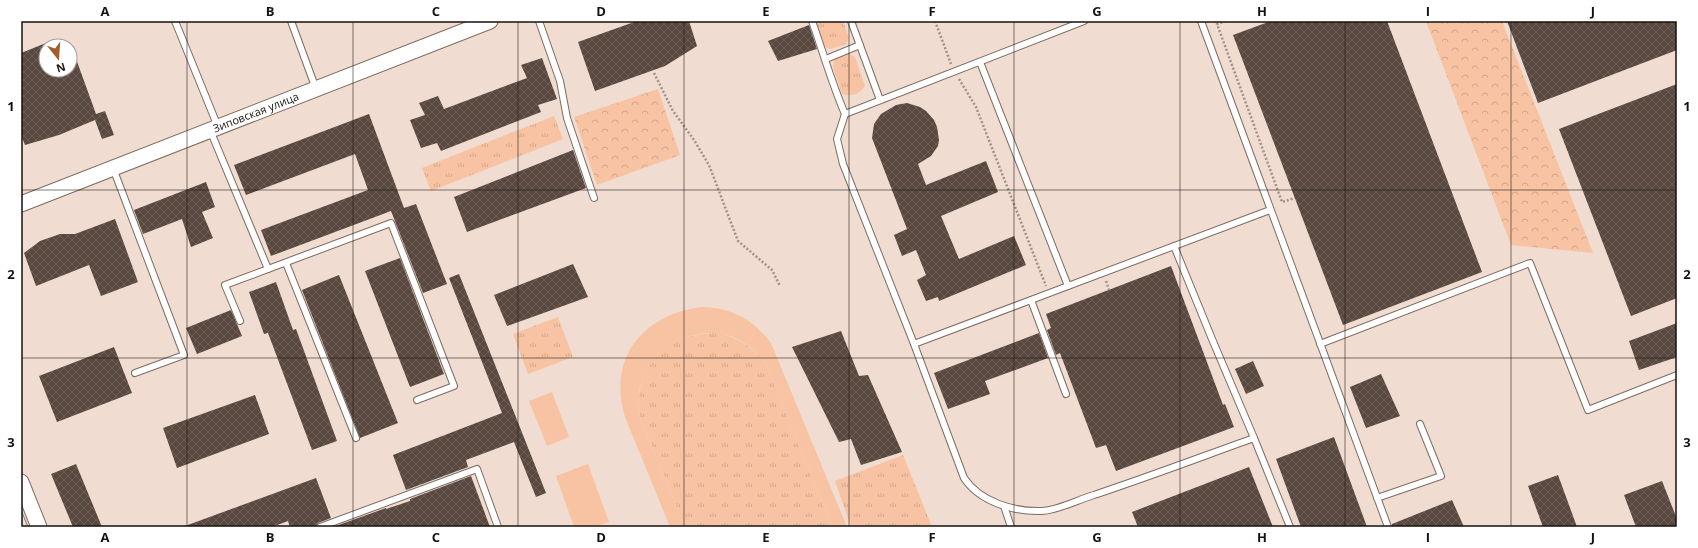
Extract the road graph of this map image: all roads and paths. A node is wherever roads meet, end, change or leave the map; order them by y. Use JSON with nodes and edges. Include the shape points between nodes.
{"nodes":[{"id":1,"x":175,"y":21,"type":"edge"},
{"id":2,"x":291,"y":21,"type":"edge"},
{"id":3,"x":490,"y":21,"type":"edge"},
{"id":4,"x":539,"y":21,"type":"edge"},
{"id":5,"x":812,"y":21,"type":"edge"},
{"id":6,"x":851,"y":21,"type":"edge"},
{"id":7,"x":935,"y":21,"type":"edge"},
{"id":8,"x":1084,"y":21,"type":"edge"},
{"id":9,"x":1201,"y":21,"type":"edge"},
{"id":10,"x":1226,"y":21,"type":"edge"},
{"id":11,"x":860,"y":45,"type":"junction"},
{"id":12,"x":826,"y":58,"type":"junction"},
{"id":13,"x":980,"y":62,"type":"junction"},
{"id":14,"x":954,"y":72,"type":"junction"},
{"id":15,"x":654,"y":73,"type":"dead end"},
{"id":16,"x":316,"y":89,"type":"junction"},
{"id":17,"x":880,"y":100,"type":"junction"},
{"id":18,"x":845,"y":114,"type":"junction"},
{"id":19,"x":214,"y":129,"type":"junction"},
{"id":20,"x":113,"y":168,"type":"junction"},
{"id":21,"x":594,"y":198,"type":"dead end"},
{"id":22,"x":1295,"y":198,"type":"dead end"},
{"id":23,"x":1282,"y":202,"type":"junction"},
{"id":24,"x":21,"y":204,"type":"edge"},
{"id":25,"x":1271,"y":213,"type":"junction"},
{"id":26,"x":1174,"y":246,"type":"junction"},
{"id":27,"x":286,"y":262,"type":"junction"},
{"id":28,"x":268,"y":269,"type":"junction"},
{"id":29,"x":1113,"y":278,"type":"dead end"},
{"id":30,"x":1106,"y":280,"type":"junction"},
{"id":31,"x":1099,"y":283,"type":"dead end"},
{"id":32,"x":780,"y":286,"type":"dead end"},
{"id":33,"x":1068,"y":286,"type":"junction"},
{"id":34,"x":1109,"y":290,"type":"dead end"},
{"id":35,"x":1049,"y":294,"type":"junction"},
{"id":36,"x":1031,"y":300,"type":"junction"},
{"id":37,"x":240,"y":321,"type":"dead end"},
{"id":38,"x":914,"y":344,"type":"junction"},
{"id":39,"x":1320,"y":344,"type":"junction"},
{"id":40,"x":135,"y":373,"type":"dead end"},
{"id":41,"x":1677,"y":376,"type":"edge"},
{"id":42,"x":1066,"y":394,"type":"dead end"},
{"id":43,"x":417,"y":400,"type":"dead end"},
{"id":44,"x":1420,"y":424,"type":"dead end"},
{"id":45,"x":356,"y":438,"type":"dead end"},
{"id":46,"x":1254,"y":438,"type":"junction"},
{"id":47,"x":21,"y":482,"type":"edge"},
{"id":48,"x":1377,"y":498,"type":"junction"},
{"id":49,"x":1004,"y":506,"type":"junction"},
{"id":50,"x":39,"y":527,"type":"edge"},
{"id":51,"x":320,"y":527,"type":"edge"},
{"id":52,"x":498,"y":527,"type":"edge"},
{"id":53,"x":1011,"y":527,"type":"edge"},
{"id":54,"x":1290,"y":527,"type":"edge"},
{"id":55,"x":1388,"y":527,"type":"edge"}],
"edges":[{"from":1,"to":19,"type":"lane"},
{"from":2,"to":16,"type":"lane"},
{"from":3,"to":16,"type":"street","name":"Зиповская улица"},
{"from":4,"to":21,"type":"lane","via":[[560,81],[567,118]]},
{"from":5,"to":12,"type":"lane"},
{"from":6,"to":11,"type":"lane"},
{"from":7,"to":14,"type":"path"},
{"from":8,"to":13,"type":"lane"},
{"from":9,"to":25,"type":"lane"},
{"from":10,"to":23,"type":"path","via":[[1217,24]]},
{"from":11,"to":12,"type":"lane"},
{"from":11,"to":17,"type":"lane"},
{"from":12,"to":18,"type":"lane","via":[[836,94]]},
{"from":13,"to":14,"type":"lane"},
{"from":13,"to":33,"type":"lane"},
{"from":14,"to":17,"type":"lane"},
{"from":14,"to":35,"type":"path","via":[[976,106]]},
{"from":15,"to":32,"type":"path","via":[[673,111],[709,165],[738,241],[772,270]]},
{"from":16,"to":19,"type":"street","name":"Зиповская улица"},
{"from":17,"to":18,"type":"lane"},
{"from":18,"to":38,"type":"lane","via":[[837,139],[842,164]]},
{"from":19,"to":20,"type":"street","name":"Зиповская улица"},
{"from":19,"to":28,"type":"lane"},
{"from":20,"to":24,"type":"street","name":"Зиповская улица"},
{"from":20,"to":40,"type":"lane","via":[[184,355]]},
{"from":22,"to":23,"type":"path"},
{"from":23,"to":25,"type":"path"},
{"from":25,"to":26,"type":"lane"},
{"from":25,"to":39,"type":"lane"},
{"from":26,"to":33,"type":"lane"},
{"from":26,"to":46,"type":"lane"},
{"from":27,"to":28,"type":"lane"},
{"from":27,"to":43,"type":"lane","via":[[391,224],[454,386]]},
{"from":27,"to":45,"type":"lane"},
{"from":28,"to":37,"type":"lane","via":[[225,285]]},
{"from":29,"to":30,"type":"path"},
{"from":30,"to":31,"type":"path"},
{"from":30,"to":34,"type":"path"},
{"from":33,"to":35,"type":"lane"},
{"from":35,"to":36,"type":"lane"},
{"from":36,"to":38,"type":"lane"},
{"from":36,"to":42,"type":"lane"},
{"from":38,"to":49,"type":"lane","via":[[964,478],[978,494]]},
{"from":39,"to":41,"type":"lane","via":[[1530,263],[1588,410]]},
{"from":39,"to":48,"type":"lane"},
{"from":44,"to":48,"type":"lane","via":[[1440,476]]},
{"from":46,"to":49,"type":"lane","via":[[1048,510]]},
{"from":46,"to":54,"type":"lane"},
{"from":47,"to":50,"type":"street"},
{"from":48,"to":55,"type":"lane"},
{"from":49,"to":53,"type":"lane"},
{"from":51,"to":52,"type":"lane","via":[[477,469]]}]}
